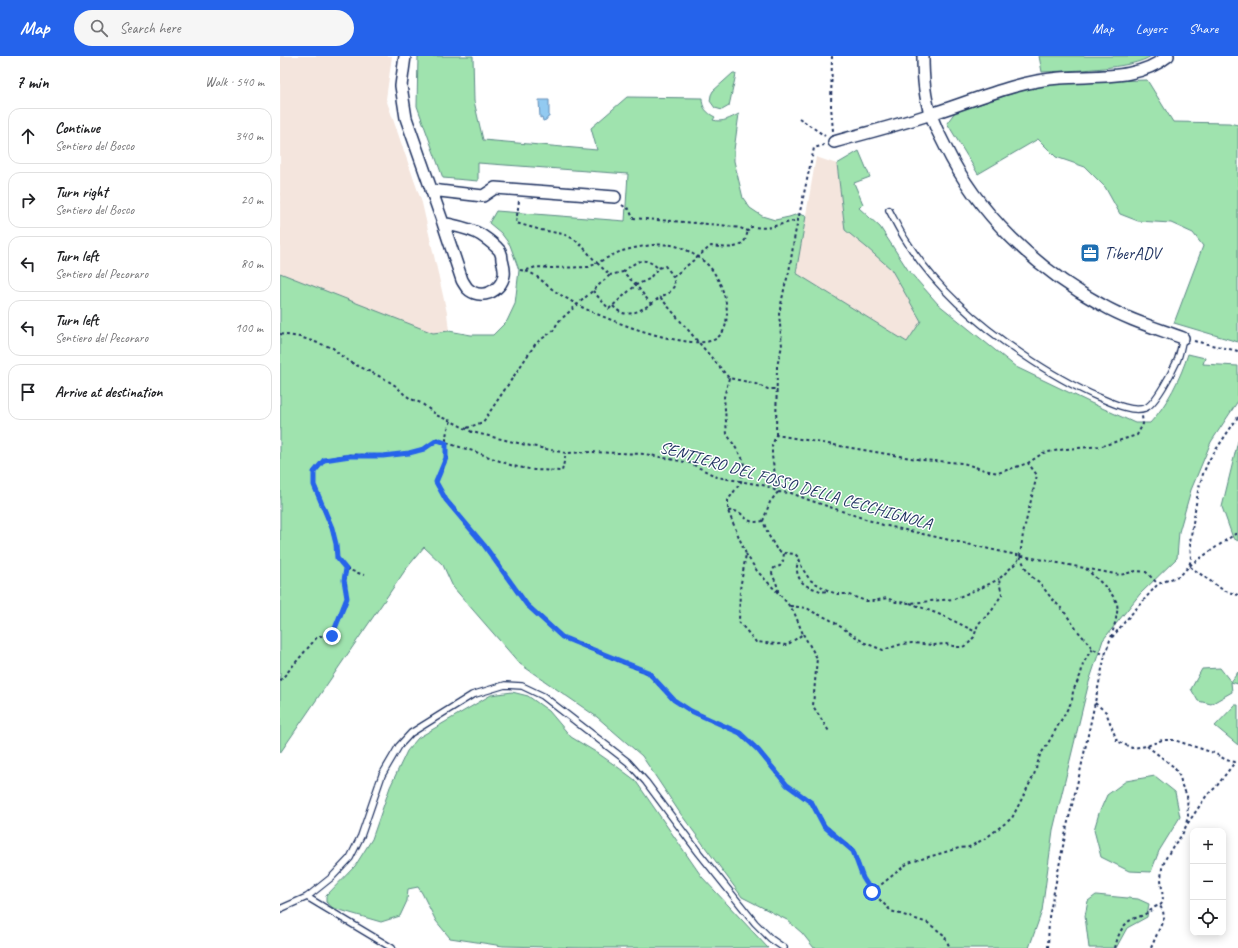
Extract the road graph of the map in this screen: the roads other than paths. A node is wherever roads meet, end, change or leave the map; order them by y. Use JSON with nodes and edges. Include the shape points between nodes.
{"nodes":[{"id":1,"x":405,"y":56,"type":"edge"},
{"id":2,"x":923,"y":56,"type":"edge"},
{"id":3,"x":1168,"y":56,"type":"edge"},
{"id":4,"x":931,"y":115,"type":"junction"},
{"id":5,"x":834,"y":142,"type":"road end"},
{"id":6,"x":432,"y":190,"type":"junction"},
{"id":7,"x":615,"y":197,"type":"dead end"},
{"id":8,"x":889,"y":210,"type":"dead end"},
{"id":9,"x":443,"y":222,"type":"junction"},
{"id":10,"x":1183,"y":338,"type":"joint"},
{"id":11,"x":307,"y":896,"type":"junction"},
{"id":12,"x":280,"y":909,"type":"edge"},
{"id":13,"x":392,"y":948,"type":"edge"},
{"id":14,"x":784,"y":948,"type":"edge"}],
"edges":[{"from":1,"to":6,"type":"street","via":[[401,86],[406,118]]},
{"from":2,"to":4,"type":"street","via":[[926,96]]},
{"from":3,"to":4,"type":"street","via":[[1163,61],[1124,75],[1030,82]]},
{"from":4,"to":5,"type":"street"},
{"from":4,"to":10,"type":"street","via":[[949,154],[971,191],[993,218],[1026,251],[1102,305],[1131,319]]},
{"from":6,"to":7,"type":"street","via":[[483,196],[495,188]]},
{"from":6,"to":9,"type":"street"},
{"from":8,"to":10,"type":"lane","via":[[906,242],[923,265],[955,301],[986,328],[1066,382],[1110,402],[1133,409],[1149,406],[1176,362]]},
{"from":9,"to":9,"type":"street","via":[[467,288],[481,295],[496,290],[504,274],[501,252],[481,235]]},
{"from":11,"to":12,"type":"lane"},
{"from":11,"to":13,"type":"lane"},
{"from":11,"to":14,"type":"lane","via":[[332,877],[350,858],[361,836],[382,775],[399,746],[411,733],[472,695],[505,685],[522,686],[543,696],[628,762],[755,923]]}]}
